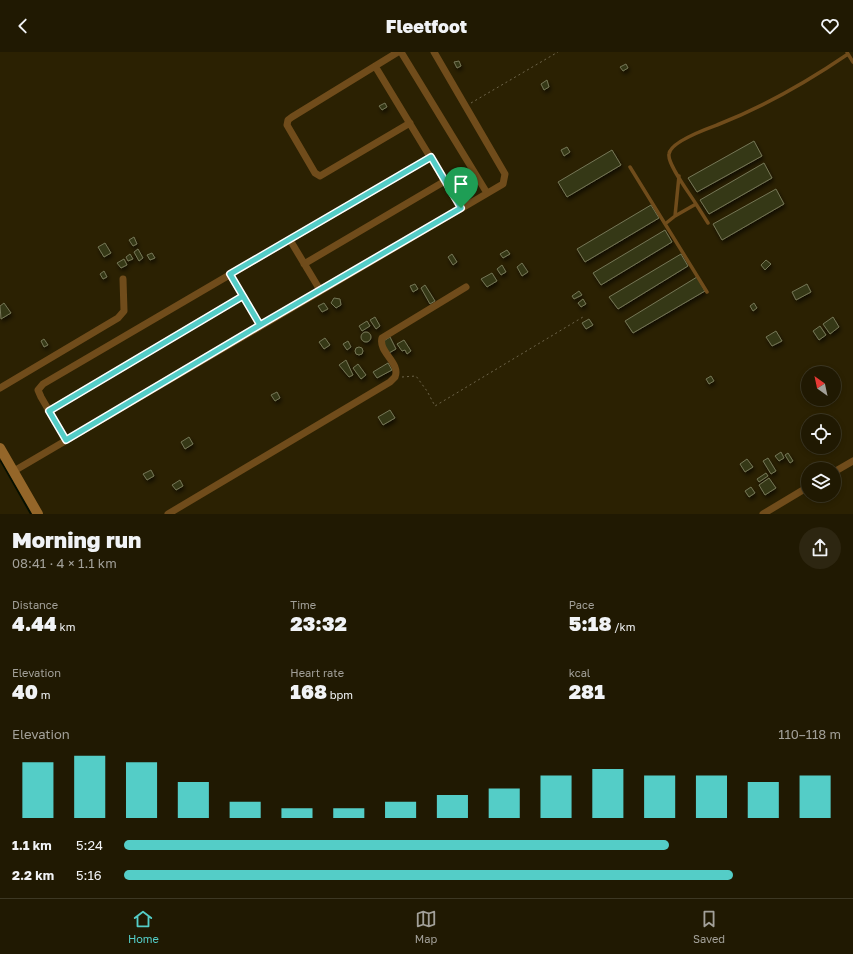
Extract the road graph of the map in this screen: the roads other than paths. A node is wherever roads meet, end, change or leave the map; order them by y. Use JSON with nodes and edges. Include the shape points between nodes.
{"nodes":[{"id":1,"x":398,"y":52,"type":"edge"},
{"id":2,"x":402,"y":52,"type":"edge"},
{"id":3,"x":434,"y":52,"type":"edge"},
{"id":4,"x":848,"y":53,"type":"edge"},
{"id":5,"x":853,"y":62,"type":"edge"},
{"id":6,"x":375,"y":66,"type":"junction"},
{"id":7,"x":410,"y":123,"type":"junction"},
{"id":8,"x":431,"y":157,"type":"junction"},
{"id":9,"x":630,"y":166,"type":"dead end"},
{"id":10,"x":678,"y":176,"type":"junction"},
{"id":11,"x":445,"y":181,"type":"junction"},
{"id":12,"x":487,"y":193,"type":"junction"},
{"id":13,"x":696,"y":204,"type":"junction"},
{"id":14,"x":461,"y":208,"type":"junction"},
{"id":15,"x":675,"y":216,"type":"junction"},
{"id":16,"x":708,"y":223,"type":"dead end"},
{"id":17,"x":665,"y":224,"type":"junction"},
{"id":18,"x":290,"y":240,"type":"junction"},
{"id":19,"x":304,"y":264,"type":"junction"},
{"id":20,"x":230,"y":274,"type":"junction"},
{"id":21,"x":123,"y":279,"type":"dead end"},
{"id":22,"x":466,"y":287,"type":"dead end"},
{"id":23,"x":320,"y":290,"type":"junction"},
{"id":24,"x":707,"y":292,"type":"dead end"},
{"id":25,"x":243,"y":296,"type":"junction"},
{"id":26,"x":260,"y":325,"type":"junction"},
{"id":27,"x":0,"y":388,"type":"edge"},
{"id":28,"x":49,"y":411,"type":"junction"},
{"id":29,"x":66,"y":440,"type":"junction"},
{"id":30,"x":0,"y":448,"type":"edge"},
{"id":31,"x":853,"y":461,"type":"edge"},
{"id":32,"x":841,"y":468,"type":"edge"},
{"id":33,"x":14,"y":471,"type":"junction"},
{"id":34,"x":801,"y":492,"type":"edge"},
{"id":35,"x":38,"y":514,"type":"edge"},
{"id":36,"x":168,"y":514,"type":"edge"},
{"id":37,"x":763,"y":514,"type":"edge"}],
"edges":[{"from":1,"to":6,"type":"street"},
{"from":2,"to":12,"type":"street"},
{"from":3,"to":12,"type":"street","via":[[505,174],[503,184]]},
{"from":4,"to":5,"type":"lane"},
{"from":4,"to":10,"type":"lane","via":[[831,66],[778,96],[672,147],[668,156]]},
{"from":6,"to":7,"type":"street"},
{"from":6,"to":7,"type":"street","via":[[288,120],[287,126],[315,173],[322,175]]},
{"from":7,"to":8,"type":"street"},
{"from":8,"to":11,"type":"street"},
{"from":8,"to":18,"type":"street"},
{"from":9,"to":17,"type":"lane"},
{"from":10,"to":13,"type":"lane"},
{"from":10,"to":15,"type":"lane"},
{"from":11,"to":14,"type":"street"},
{"from":11,"to":19,"type":"street"},
{"from":12,"to":14,"type":"street"},
{"from":13,"to":15,"type":"lane"},
{"from":13,"to":16,"type":"lane"},
{"from":14,"to":23,"type":"street"},
{"from":15,"to":17,"type":"lane"},
{"from":17,"to":24,"type":"lane"},
{"from":18,"to":19,"type":"street"},
{"from":18,"to":20,"type":"street"},
{"from":19,"to":23,"type":"street"},
{"from":20,"to":25,"type":"street"},
{"from":20,"to":28,"type":"street","via":[[43,384],[38,390]]},
{"from":21,"to":27,"type":"street","via":[[122,314]]},
{"from":22,"to":36,"type":"street","via":[[382,338],[381,344],[396,370],[394,379]]},
{"from":23,"to":26,"type":"street"},
{"from":25,"to":26,"type":"street"},
{"from":25,"to":28,"type":"street"},
{"from":26,"to":29,"type":"street"},
{"from":28,"to":29,"type":"street"},
{"from":29,"to":33,"type":"street"},
{"from":30,"to":33,"type":"main road"},
{"from":31,"to":32,"type":"street"},
{"from":33,"to":35,"type":"main road"},
{"from":34,"to":37,"type":"street"}]}
